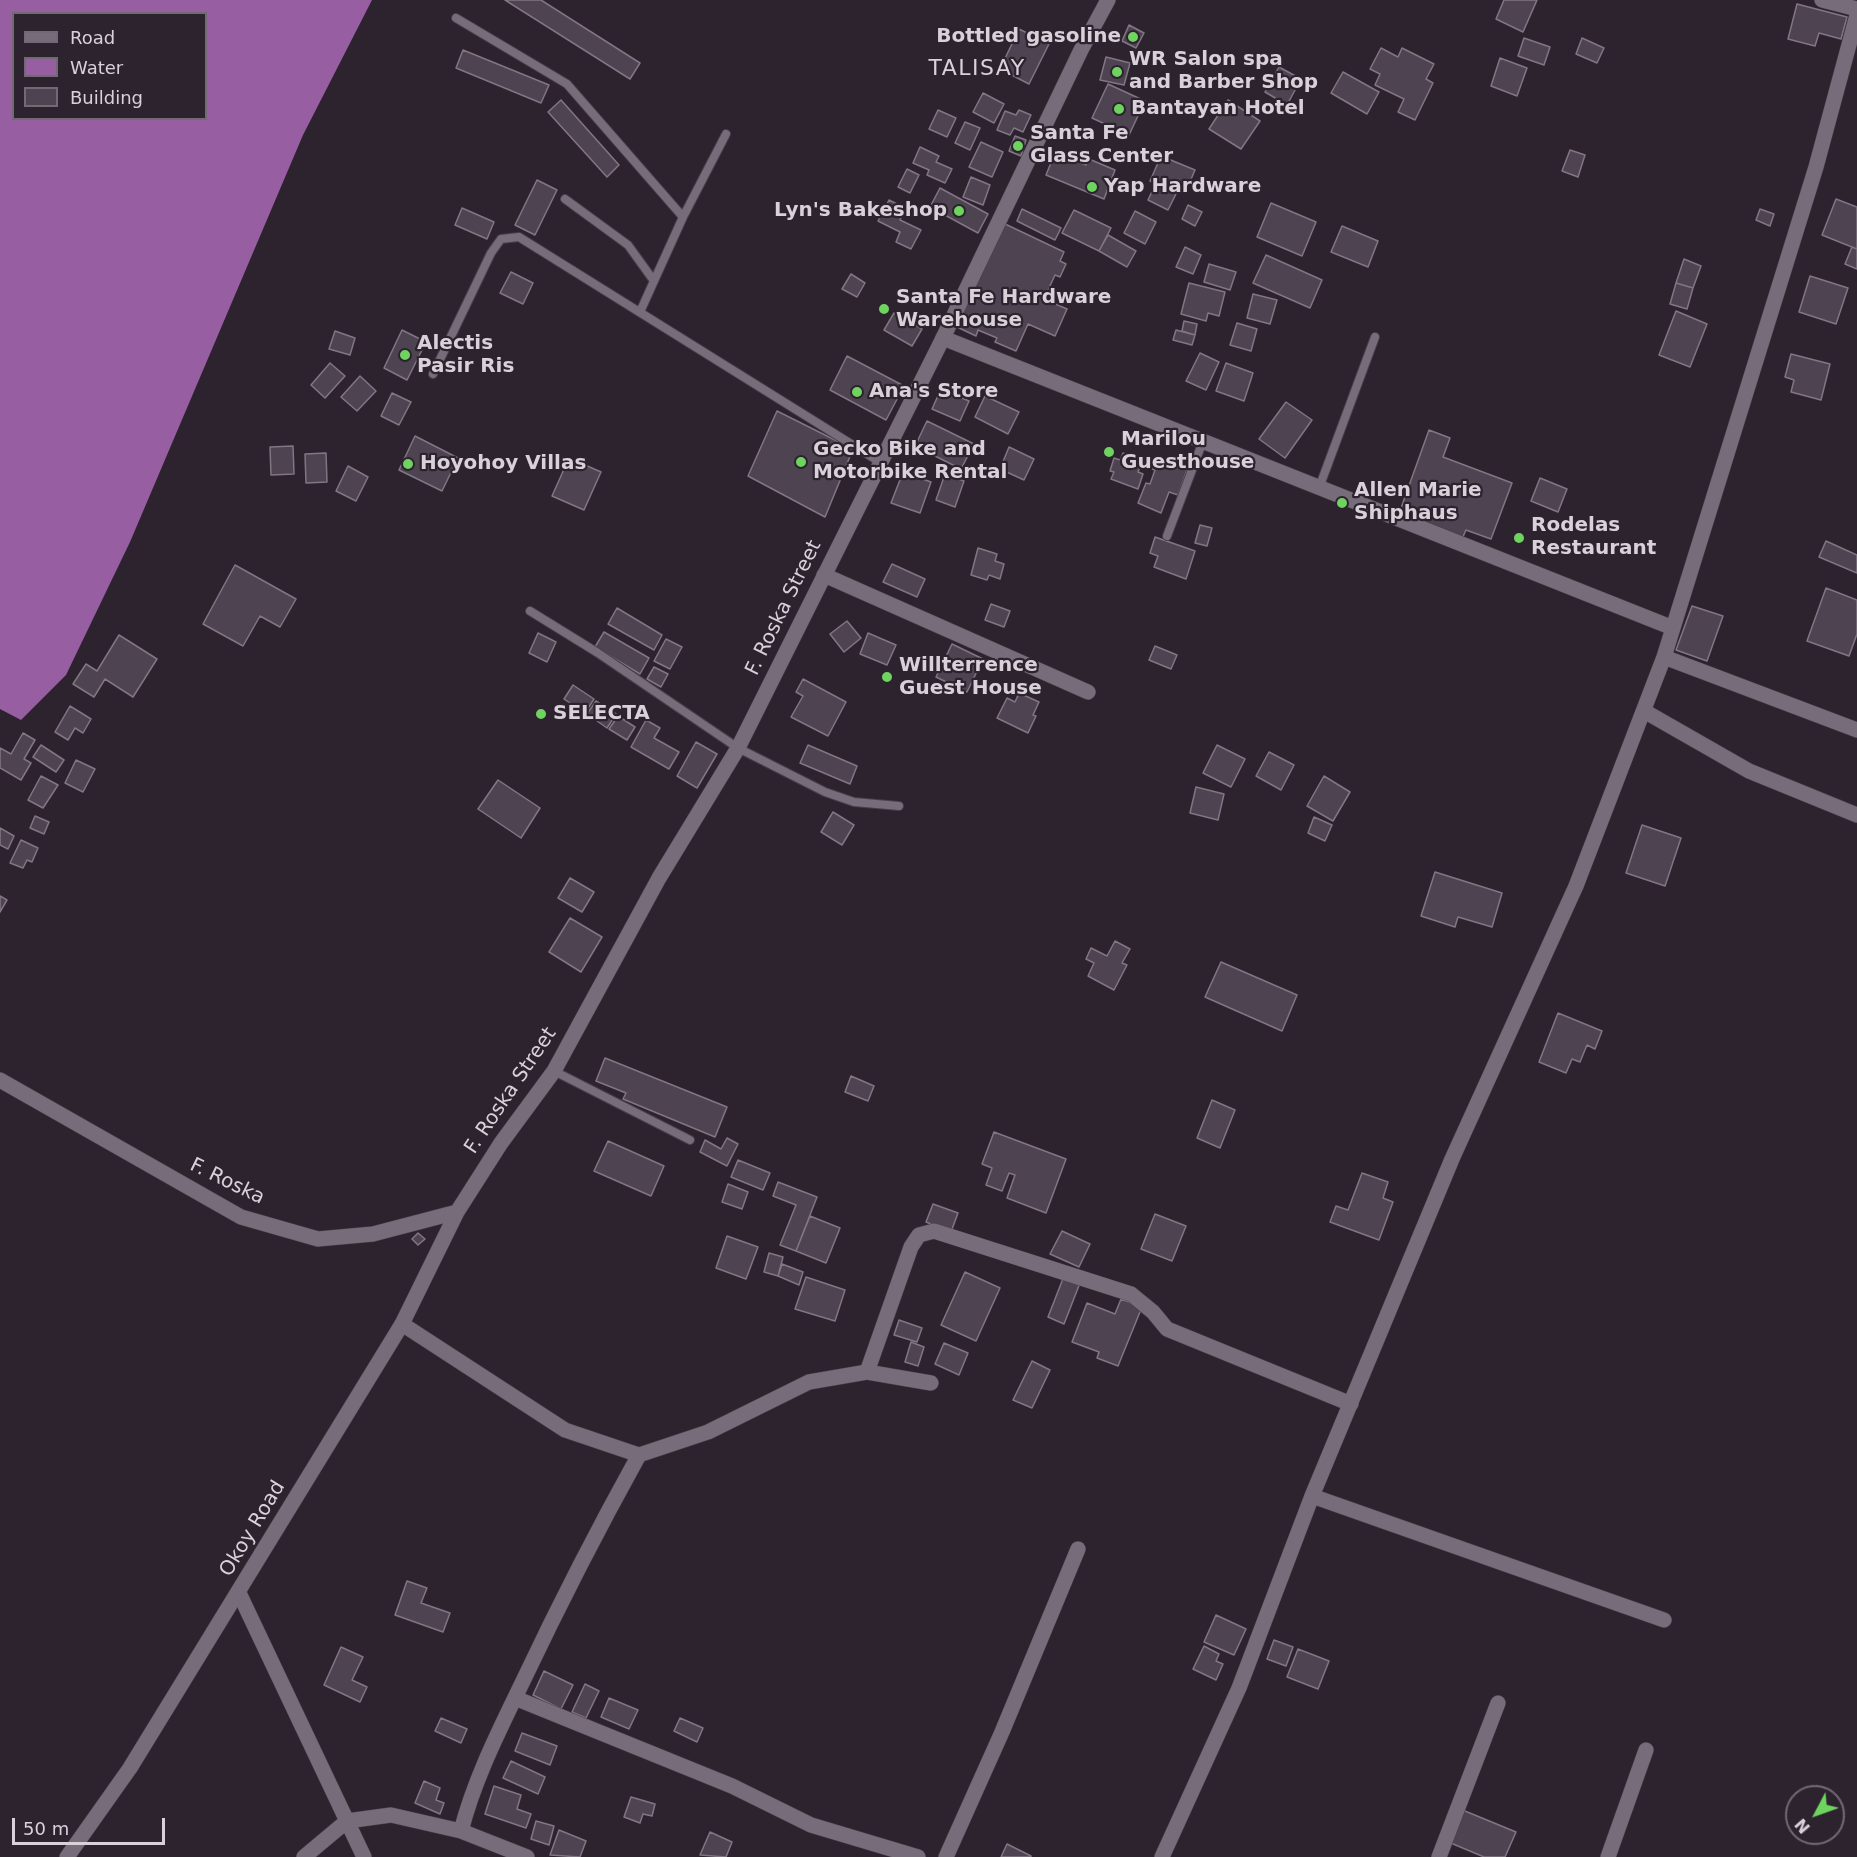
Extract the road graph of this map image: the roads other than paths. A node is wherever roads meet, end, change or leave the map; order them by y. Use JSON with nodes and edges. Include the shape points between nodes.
{"nodes":[{"id":1,"x":1108,"y":0,"type":"edge"},
{"id":2,"x":1822,"y":0,"type":"edge"},
{"id":3,"x":1857,"y":9,"type":"edge"},
{"id":4,"x":1857,"y":15,"type":"edge"},
{"id":5,"x":456,"y":18,"type":"dead end"},
{"id":6,"x":1854,"y":42,"type":"edge"},
{"id":7,"x":726,"y":134,"type":"dead end"},
{"id":8,"x":565,"y":199,"type":"dead end"},
{"id":9,"x":682,"y":218,"type":"junction"},
{"id":10,"x":654,"y":281,"type":"junction"},
{"id":11,"x":640,"y":312,"type":"junction"},
{"id":12,"x":1375,"y":337,"type":"dead end"},
{"id":13,"x":943,"y":338,"type":"junction"},
{"id":14,"x":434,"y":374,"type":"dead end"},
{"id":15,"x":1203,"y":441,"type":"junction"},
{"id":16,"x":880,"y":462,"type":"junction"},
{"id":17,"x":1319,"y":488,"type":"junction"},
{"id":18,"x":1167,"y":536,"type":"dead end"},
{"id":19,"x":824,"y":574,"type":"junction"},
{"id":20,"x":530,"y":611,"type":"dead end"},
{"id":21,"x":1673,"y":628,"type":"junction"},
{"id":22,"x":1664,"y":657,"type":"junction"},
{"id":23,"x":1088,"y":692,"type":"dead end"},
{"id":24,"x":1644,"y":711,"type":"junction"},
{"id":25,"x":1857,"y":730,"type":"edge"},
{"id":26,"x":738,"y":748,"type":"junction"},
{"id":27,"x":899,"y":806,"type":"dead end"},
{"id":28,"x":1857,"y":815,"type":"edge"},
{"id":29,"x":554,"y":1071,"type":"junction"},
{"id":30,"x":0,"y":1080,"type":"edge"},
{"id":31,"x":690,"y":1140,"type":"dead end"},
{"id":32,"x":457,"y":1212,"type":"junction"},
{"id":33,"x":402,"y":1324,"type":"junction"},
{"id":34,"x":867,"y":1372,"type":"junction"},
{"id":35,"x":932,"y":1383,"type":"dead end"},
{"id":36,"x":1351,"y":1404,"type":"junction"},
{"id":37,"x":639,"y":1455,"type":"junction"},
{"id":38,"x":1312,"y":1496,"type":"junction"},
{"id":39,"x":1078,"y":1549,"type":"dead end"},
{"id":40,"x":239,"y":1593,"type":"junction"},
{"id":41,"x":1664,"y":1620,"type":"dead end"},
{"id":42,"x":515,"y":1698,"type":"junction"},
{"id":43,"x":1498,"y":1702,"type":"dead end"},
{"id":44,"x":1646,"y":1749,"type":"dead end"},
{"id":45,"x":348,"y":1821,"type":"junction"},
{"id":46,"x":461,"y":1830,"type":"junction"},
{"id":47,"x":67,"y":1857,"type":"edge"},
{"id":48,"x":304,"y":1857,"type":"edge"},
{"id":49,"x":364,"y":1857,"type":"edge"},
{"id":50,"x":527,"y":1857,"type":"edge"},
{"id":51,"x":918,"y":1857,"type":"edge"},
{"id":52,"x":946,"y":1857,"type":"edge"},
{"id":53,"x":1162,"y":1857,"type":"edge"},
{"id":54,"x":1439,"y":1857,"type":"edge"},
{"id":55,"x":1608,"y":1857,"type":"edge"}],
"edges":[{"from":1,"to":13,"type":"street","name":"F. Roska Street"},
{"from":2,"to":3,"type":"street"},
{"from":4,"to":6,"type":"street"},
{"from":5,"to":9,"type":"lane","via":[[567,84]]},
{"from":6,"to":21,"type":"street"},
{"from":7,"to":9,"type":"lane"},
{"from":8,"to":10,"type":"lane","via":[[621,239]]},
{"from":9,"to":10,"type":"lane"},
{"from":10,"to":11,"type":"lane"},
{"from":11,"to":14,"type":"lane","via":[[519,237],[501,239]]},
{"from":11,"to":16,"type":"lane"},
{"from":12,"to":17,"type":"lane"},
{"from":13,"to":15,"type":"street"},
{"from":13,"to":16,"type":"street","name":"F. Roska Street"},
{"from":15,"to":17,"type":"street"},
{"from":15,"to":18,"type":"lane"},
{"from":16,"to":19,"type":"street","name":"F. Roska Street"},
{"from":17,"to":21,"type":"street"},
{"from":19,"to":23,"type":"street"},
{"from":19,"to":26,"type":"street","name":"F. Roska Street"},
{"from":20,"to":26,"type":"lane"},
{"from":21,"to":22,"type":"street"},
{"from":22,"to":24,"type":"street"},
{"from":22,"to":25,"type":"street"},
{"from":24,"to":28,"type":"street","via":[[1749,771]]},
{"from":24,"to":36,"type":"street","via":[[1576,886],[1452,1160]]},
{"from":26,"to":27,"type":"lane","via":[[825,792],[855,802]]},
{"from":26,"to":29,"type":"street","name":"F. Roska Street","via":[[659,878]]},
{"from":29,"to":31,"type":"lane"},
{"from":29,"to":32,"type":"street","name":"F. Roska Street"},
{"from":30,"to":32,"type":"street","name":"F. Roska","via":[[241,1217],[318,1239],[373,1234]]},
{"from":32,"to":33,"type":"street","name":"Okoy Road"},
{"from":33,"to":37,"type":"street","via":[[565,1431]]},
{"from":33,"to":40,"type":"street","name":"Okoy Road"},
{"from":34,"to":35,"type":"street"},
{"from":34,"to":36,"type":"street","via":[[911,1247],[919,1235],[934,1231],[1131,1294],[1167,1329]]},
{"from":34,"to":37,"type":"street","via":[[809,1382],[708,1432]]},
{"from":36,"to":38,"type":"street"},
{"from":37,"to":42,"type":"street","via":[[585,1552]]},
{"from":38,"to":41,"type":"street"},
{"from":38,"to":53,"type":"street","via":[[1239,1688]]},
{"from":39,"to":52,"type":"street"},
{"from":40,"to":45,"type":"street"},
{"from":40,"to":47,"type":"street","name":"Okoy Road","via":[[130,1768]]},
{"from":42,"to":46,"type":"street","via":[[470,1796]]},
{"from":42,"to":51,"type":"street","via":[[732,1786],[811,1825]]},
{"from":43,"to":54,"type":"street"},
{"from":44,"to":55,"type":"street"},
{"from":45,"to":46,"type":"street","via":[[391,1815]]},
{"from":45,"to":48,"type":"street"},
{"from":45,"to":49,"type":"street"},
{"from":46,"to":50,"type":"street"}]}
